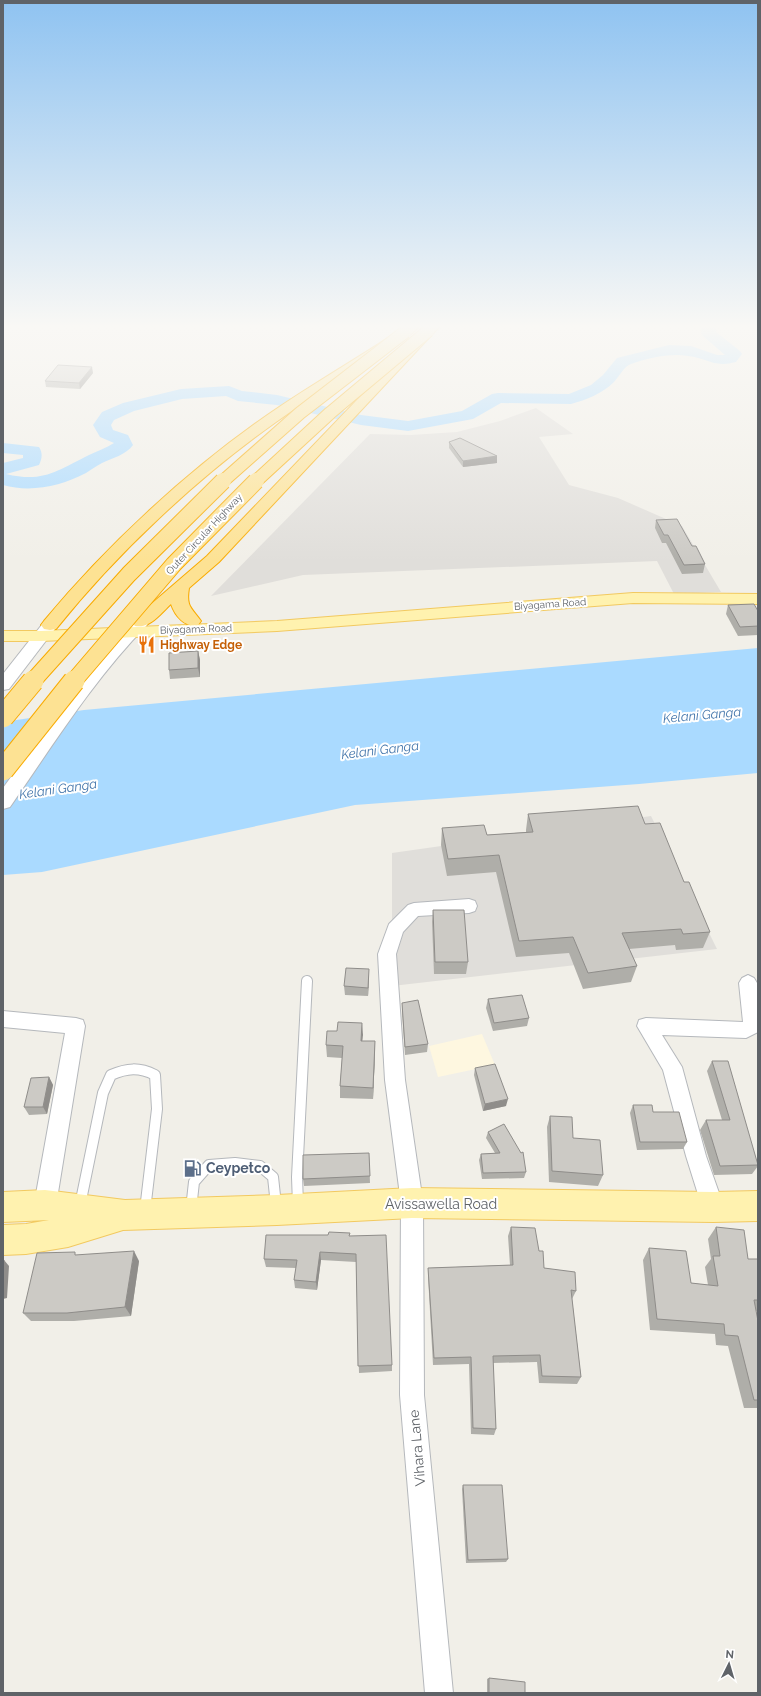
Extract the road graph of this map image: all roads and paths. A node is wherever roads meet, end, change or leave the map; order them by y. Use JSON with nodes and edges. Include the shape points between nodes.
{"nodes":[{"id":1,"x":292,"y":405,"type":"edge"},
{"id":2,"x":309,"y":405,"type":"edge"},
{"id":3,"x":338,"y":405,"type":"edge"},
{"id":4,"x":352,"y":405,"type":"edge"},
{"id":5,"x":181,"y":588,"type":"junction"},
{"id":6,"x":758,"y":599,"type":"edge"},
{"id":7,"x":342,"y":620,"type":"junction"},
{"id":8,"x":192,"y":621,"type":"junction"},
{"id":9,"x":3,"y":627,"type":"edge"},
{"id":10,"x":136,"y":627,"type":"junction"},
{"id":11,"x":45,"y":631,"type":"junction"},
{"id":12,"x":3,"y":636,"type":"edge"},
{"id":13,"x":3,"y":685,"type":"edge"},
{"id":14,"x":3,"y":717,"type":"edge"},
{"id":15,"x":3,"y":770,"type":"edge"},
{"id":16,"x":3,"y":802,"type":"edge"},
{"id":17,"x":469,"y":906,"type":"dead end"},
{"id":18,"x":307,"y":981,"type":"dead end"},
{"id":19,"x":748,"y":983,"type":"dead end"},
{"id":20,"x":3,"y":1019,"type":"edge"},
{"id":21,"x":412,"y":1203,"type":"junction"},
{"id":22,"x":45,"y":1205,"type":"junction"},
{"id":23,"x":758,"y":1206,"type":"edge"},
{"id":24,"x":3,"y":1207,"type":"edge"},
{"id":25,"x":712,"y":1207,"type":"junction"},
{"id":26,"x":79,"y":1209,"type":"junction"},
{"id":27,"x":287,"y":1210,"type":"junction"},
{"id":28,"x":190,"y":1214,"type":"junction"},
{"id":29,"x":135,"y":1215,"type":"junction"},
{"id":30,"x":3,"y":1240,"type":"edge"},
{"id":31,"x":439,"y":1693,"type":"edge"}],
"edges":[{"from":1,"to":11,"type":"highway","bridge":true,"via":[[225,455],[151,519],[102,567]]},
{"from":2,"to":14,"type":"highway","name":"Outer Circular Highway","bridge":true,"via":[[214,490],[98,609]]},
{"from":3,"to":15,"type":"highway","name":"Outer Circular Highway","bridge":true,"via":[[236,500],[138,604]]},
{"from":4,"to":5,"type":"highway","bridge":true,"via":[[239,532]]},
{"from":5,"to":8,"type":"highway","via":[[178,598],[180,609]]},
{"from":5,"to":10,"type":"highway"},
{"from":6,"to":7,"type":"main road","name":"Biyagama Road","via":[[633,598]]},
{"from":7,"to":8,"type":"main road","name":"Biyagama Road","via":[[275,618]]},
{"from":7,"to":10,"type":"main road","name":"Biyagama Road","via":[[277,626]]},
{"from":8,"to":10,"type":"main road","name":"Biyagama Road"},
{"from":9,"to":11,"type":"main road","name":"Biyagama Road"},
{"from":10,"to":11,"type":"main road","name":"Biyagama Road"},
{"from":10,"to":16,"type":"street","via":[[119,644],[76,700]]},
{"from":11,"to":12,"type":"main road","name":"Biyagama Road"},
{"from":11,"to":13,"type":"street"},
{"from":17,"to":21,"type":"street","name":"Vihara Lane","via":[[414,910],[395,929],[387,954],[395,1080]]},
{"from":18,"to":27,"type":"lane","via":[[297,1176]]},
{"from":19,"to":25,"type":"street","via":[[754,1024],[746,1030],[646,1026],[672,1067]]},
{"from":20,"to":22,"type":"street","via":[[76,1026]]},
{"from":21,"to":25,"type":"main road","name":"Avissawella Road"},
{"from":21,"to":27,"type":"main road","name":"Avissawella Road"},
{"from":21,"to":31,"type":"street","name":"Vihara Lane","via":[[412,1395]]},
{"from":22,"to":24,"type":"main road","name":"Avissawella Road"},
{"from":22,"to":26,"type":"main road","name":"Avissawella Road"},
{"from":23,"to":25,"type":"main road","name":"Avissawella Road"},
{"from":26,"to":29,"type":"main road","name":"Avissawella Road"},
{"from":26,"to":29,"type":"lane","via":[[103,1093],[111,1075],[128,1068],[139,1068],[155,1075],[157,1109]]},
{"from":27,"to":28,"type":"main road","name":"Avissawella Road"},
{"from":27,"to":28,"type":"lane","via":[[273,1177],[260,1166],[235,1163],[209,1165],[194,1182]]},
{"from":28,"to":29,"type":"main road","name":"Avissawella Road"},
{"from":29,"to":30,"type":"main road","name":"Avissawella Road","via":[[68,1232]]}]}
